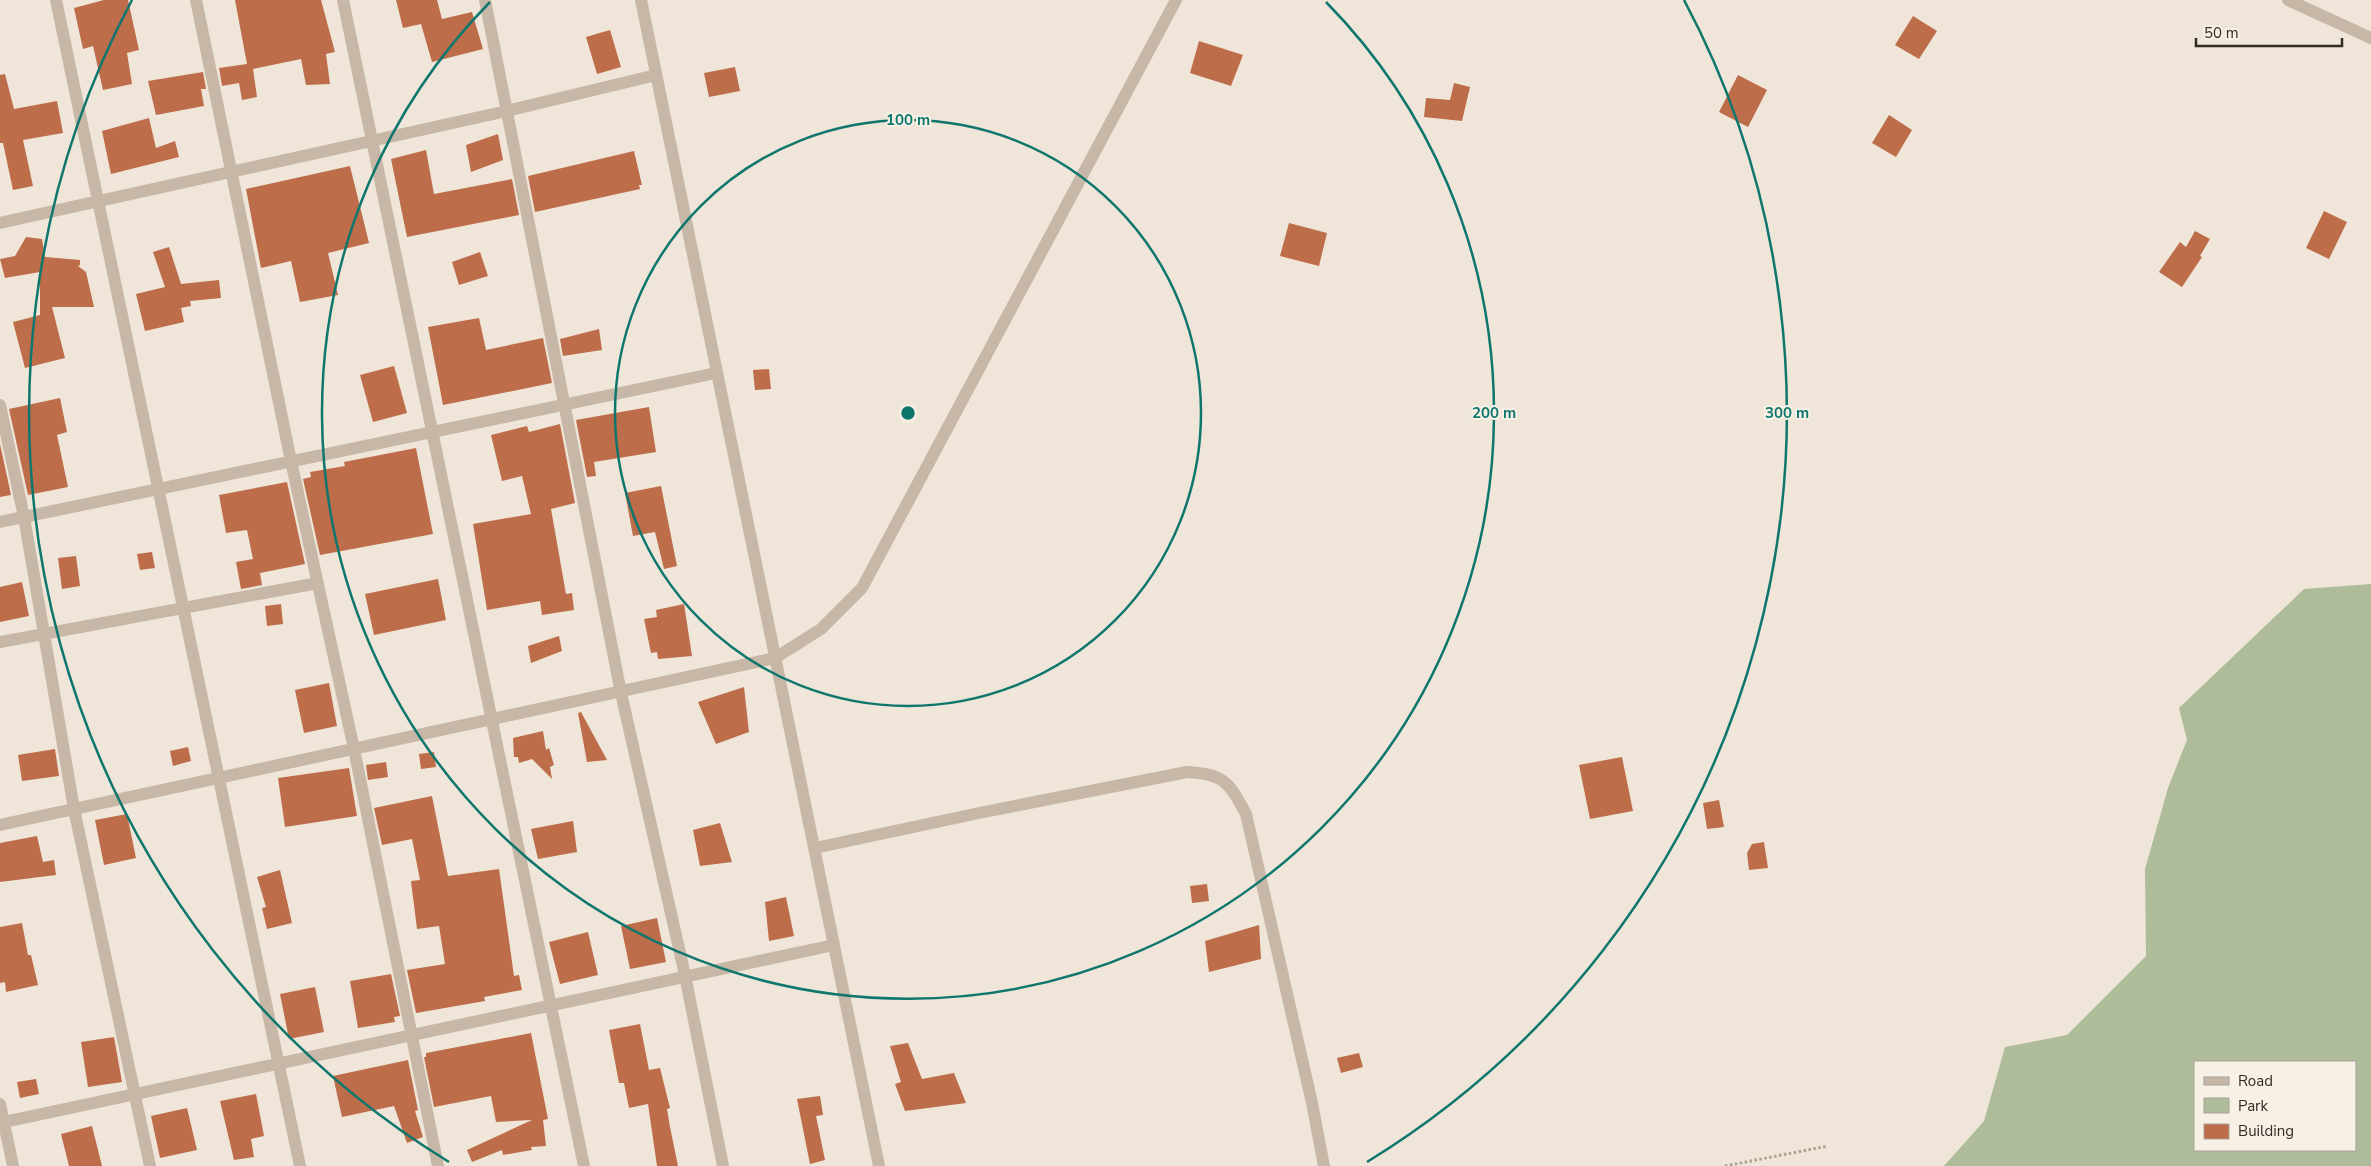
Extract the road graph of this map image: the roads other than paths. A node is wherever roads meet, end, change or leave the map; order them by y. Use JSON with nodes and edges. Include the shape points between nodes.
{"nodes":[{"id":1,"x":56,"y":0,"type":"edge"},
{"id":2,"x":196,"y":0,"type":"edge"},
{"id":3,"x":343,"y":0,"type":"edge"},
{"id":4,"x":485,"y":0,"type":"edge"},
{"id":5,"x":641,"y":0,"type":"edge"},
{"id":6,"x":1176,"y":0,"type":"edge"},
{"id":7,"x":2288,"y":0,"type":"edge"},
{"id":8,"x":2371,"y":38,"type":"edge"},
{"id":9,"x":656,"y":76,"type":"junction"},
{"id":10,"x":507,"y":111,"type":"junction"},
{"id":11,"x":372,"y":141,"type":"junction"},
{"id":12,"x":232,"y":172,"type":"junction"},
{"id":13,"x":98,"y":201,"type":"junction"},
{"id":14,"x":0,"y":223,"type":"edge"},
{"id":15,"x":716,"y":373,"type":"junction"},
{"id":16,"x":566,"y":403,"type":"junction"},
{"id":17,"x":0,"y":405,"type":"edge"},
{"id":18,"x":432,"y":432,"type":"junction"},
{"id":19,"x":291,"y":461,"type":"junction"},
{"id":20,"x":158,"y":489,"type":"junction"},
{"id":21,"x":24,"y":517,"type":"junction"},
{"id":22,"x":0,"y":522,"type":"edge"},
{"id":23,"x":318,"y":583,"type":"junction"},
{"id":24,"x":183,"y":606,"type":"junction"},
{"id":25,"x":44,"y":633,"type":"junction"},
{"id":26,"x":0,"y":642,"type":"edge"},
{"id":27,"x":775,"y":658,"type":"junction"},
{"id":28,"x":621,"y":693,"type":"junction"},
{"id":29,"x":492,"y":720,"type":"junction"},
{"id":30,"x":354,"y":749,"type":"junction"},
{"id":31,"x":219,"y":778,"type":"junction"},
{"id":32,"x":74,"y":809,"type":"junction"},
{"id":33,"x":0,"y":825,"type":"edge"},
{"id":34,"x":815,"y":848,"type":"junction"},
{"id":35,"x":834,"y":945,"type":"junction"},
{"id":36,"x":685,"y":975,"type":"junction"},
{"id":37,"x":550,"y":1005,"type":"junction"},
{"id":38,"x":411,"y":1035,"type":"junction"},
{"id":39,"x":278,"y":1064,"type":"junction"},
{"id":40,"x":134,"y":1095,"type":"junction"},
{"id":41,"x":0,"y":1104,"type":"edge"},
{"id":42,"x":2,"y":1123,"type":"edge"},
{"id":43,"x":13,"y":1166,"type":"edge"},
{"id":44,"x":150,"y":1166,"type":"edge"},
{"id":45,"x":300,"y":1166,"type":"edge"},
{"id":46,"x":438,"y":1166,"type":"edge"},
{"id":47,"x":584,"y":1166,"type":"edge"},
{"id":48,"x":723,"y":1166,"type":"edge"},
{"id":49,"x":879,"y":1166,"type":"edge"},
{"id":50,"x":1324,"y":1166,"type":"edge"}],
"edges":[{"from":1,"to":13,"type":"street"},
{"from":2,"to":12,"type":"street"},
{"from":3,"to":11,"type":"street"},
{"from":4,"to":10,"type":"street"},
{"from":5,"to":9,"type":"street"},
{"from":6,"to":27,"type":"street","via":[[862,588],[821,629]]},
{"from":7,"to":8,"type":"street"},
{"from":9,"to":10,"type":"street"},
{"from":9,"to":15,"type":"street"},
{"from":10,"to":11,"type":"street"},
{"from":10,"to":16,"type":"street"},
{"from":11,"to":12,"type":"street"},
{"from":11,"to":18,"type":"street"},
{"from":12,"to":13,"type":"street"},
{"from":12,"to":19,"type":"street"},
{"from":13,"to":14,"type":"street"},
{"from":13,"to":20,"type":"street"},
{"from":15,"to":16,"type":"street"},
{"from":15,"to":27,"type":"street"},
{"from":16,"to":18,"type":"street"},
{"from":16,"to":28,"type":"street"},
{"from":17,"to":21,"type":"street"},
{"from":18,"to":19,"type":"street"},
{"from":18,"to":29,"type":"street"},
{"from":19,"to":20,"type":"street"},
{"from":19,"to":23,"type":"street"},
{"from":20,"to":21,"type":"street"},
{"from":20,"to":24,"type":"street"},
{"from":21,"to":22,"type":"street"},
{"from":21,"to":25,"type":"street"},
{"from":23,"to":24,"type":"street"},
{"from":23,"to":30,"type":"street"},
{"from":24,"to":25,"type":"street"},
{"from":24,"to":31,"type":"street"},
{"from":25,"to":26,"type":"street"},
{"from":25,"to":32,"type":"street"},
{"from":27,"to":28,"type":"street"},
{"from":27,"to":34,"type":"street"},
{"from":28,"to":29,"type":"street"},
{"from":28,"to":36,"type":"street"},
{"from":29,"to":30,"type":"street"},
{"from":29,"to":37,"type":"street"},
{"from":30,"to":31,"type":"street"},
{"from":30,"to":38,"type":"street"},
{"from":31,"to":32,"type":"street"},
{"from":31,"to":39,"type":"street"},
{"from":32,"to":33,"type":"street"},
{"from":32,"to":40,"type":"street"},
{"from":34,"to":35,"type":"street"},
{"from":34,"to":50,"type":"street","via":[[1187,772],[1209,773],[1222,778],[1232,788],[1246,814]]},
{"from":35,"to":36,"type":"street"},
{"from":35,"to":49,"type":"street"},
{"from":36,"to":37,"type":"street"},
{"from":36,"to":48,"type":"street"},
{"from":37,"to":38,"type":"street"},
{"from":37,"to":47,"type":"street"},
{"from":38,"to":39,"type":"street"},
{"from":38,"to":46,"type":"street"},
{"from":39,"to":40,"type":"street"},
{"from":39,"to":45,"type":"street"},
{"from":40,"to":42,"type":"street"},
{"from":40,"to":44,"type":"street"},
{"from":41,"to":42,"type":"street"},
{"from":42,"to":43,"type":"street"}]}
